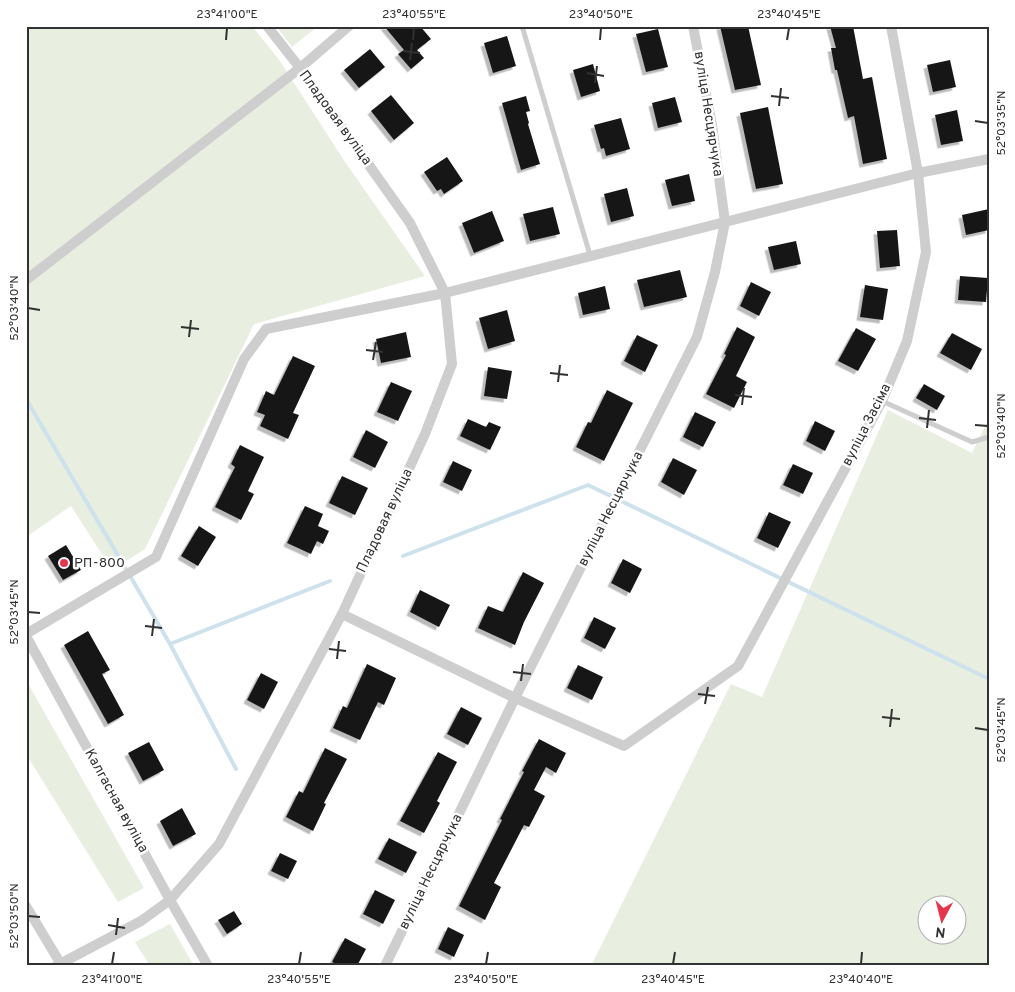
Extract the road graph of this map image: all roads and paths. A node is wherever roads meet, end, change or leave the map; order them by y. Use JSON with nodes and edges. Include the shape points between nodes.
{"nodes":[{"id":1,"x":267,"y":26,"type":"edge"},
{"id":2,"x":349,"y":26,"type":"edge"},
{"id":3,"x":522,"y":26,"type":"edge"},
{"id":4,"x":693,"y":26,"type":"edge"},
{"id":5,"x":891,"y":26,"type":"edge"},
{"id":6,"x":300,"y":68,"type":"junction"},
{"id":7,"x":989,"y":160,"type":"edge"},
{"id":8,"x":918,"y":173,"type":"junction"},
{"id":9,"x":725,"y":222,"type":"junction"},
{"id":10,"x":590,"y":255,"type":"junction"},
{"id":11,"x":26,"y":280,"type":"edge"},
{"id":12,"x":445,"y":293,"type":"junction"},
{"id":13,"x":882,"y":401,"type":"junction"},
{"id":14,"x":989,"y":437,"type":"edge"},
{"id":15,"x":342,"y":614,"type":"junction"},
{"id":16,"x":26,"y":635,"type":"edge"},
{"id":17,"x":515,"y":698,"type":"junction"},
{"id":18,"x":170,"y":900,"type":"junction"},
{"id":19,"x":26,"y":906,"type":"edge"},
{"id":20,"x":59,"y":965,"type":"edge"},
{"id":21,"x":208,"y":966,"type":"edge"},
{"id":22,"x":385,"y":966,"type":"edge"}],
"edges":[{"from":1,"to":6,"type":"street","name":"Пладовая вуліца"},
{"from":2,"to":6,"type":"street"},
{"from":3,"to":10,"type":"lane"},
{"from":4,"to":9,"type":"street","name":"вуліца Несцярчука","via":[[712,125]]},
{"from":5,"to":8,"type":"street","name":"вуліца Засіма"},
{"from":6,"to":11,"type":"street"},
{"from":6,"to":12,"type":"street","name":"Пладовая вуліца","via":[[410,223]]},
{"from":7,"to":8,"type":"street"},
{"from":8,"to":9,"type":"street"},
{"from":8,"to":13,"type":"street","name":"вуліца Засіма","via":[[926,252],[907,341]]},
{"from":9,"to":10,"type":"street"},
{"from":9,"to":17,"type":"street","name":"вуліца Несцярчука","via":[[697,337]]},
{"from":10,"to":12,"type":"street"},
{"from":12,"to":15,"type":"street","name":"Пладовая вуліца","via":[[452,364],[425,434]]},
{"from":12,"to":16,"type":"street","via":[[266,329],[244,359],[156,557]]},
{"from":13,"to":14,"type":"lane","via":[[972,442]]},
{"from":13,"to":17,"type":"street","name":"вуліца Засіма","via":[[738,666],[624,746]]},
{"from":15,"to":17,"type":"street"},
{"from":15,"to":18,"type":"street","name":"Пладовая вуліца","via":[[219,844]]},
{"from":16,"to":18,"type":"street","name":"Калгасная вуліца"},
{"from":17,"to":22,"type":"street","name":"вуліца Несцярчука"},
{"from":18,"to":20,"type":"street","name":"Пладовая вуліца","via":[[140,921]]},
{"from":18,"to":21,"type":"street","name":"Калгасная вуліца"},
{"from":19,"to":20,"type":"street"}]}
